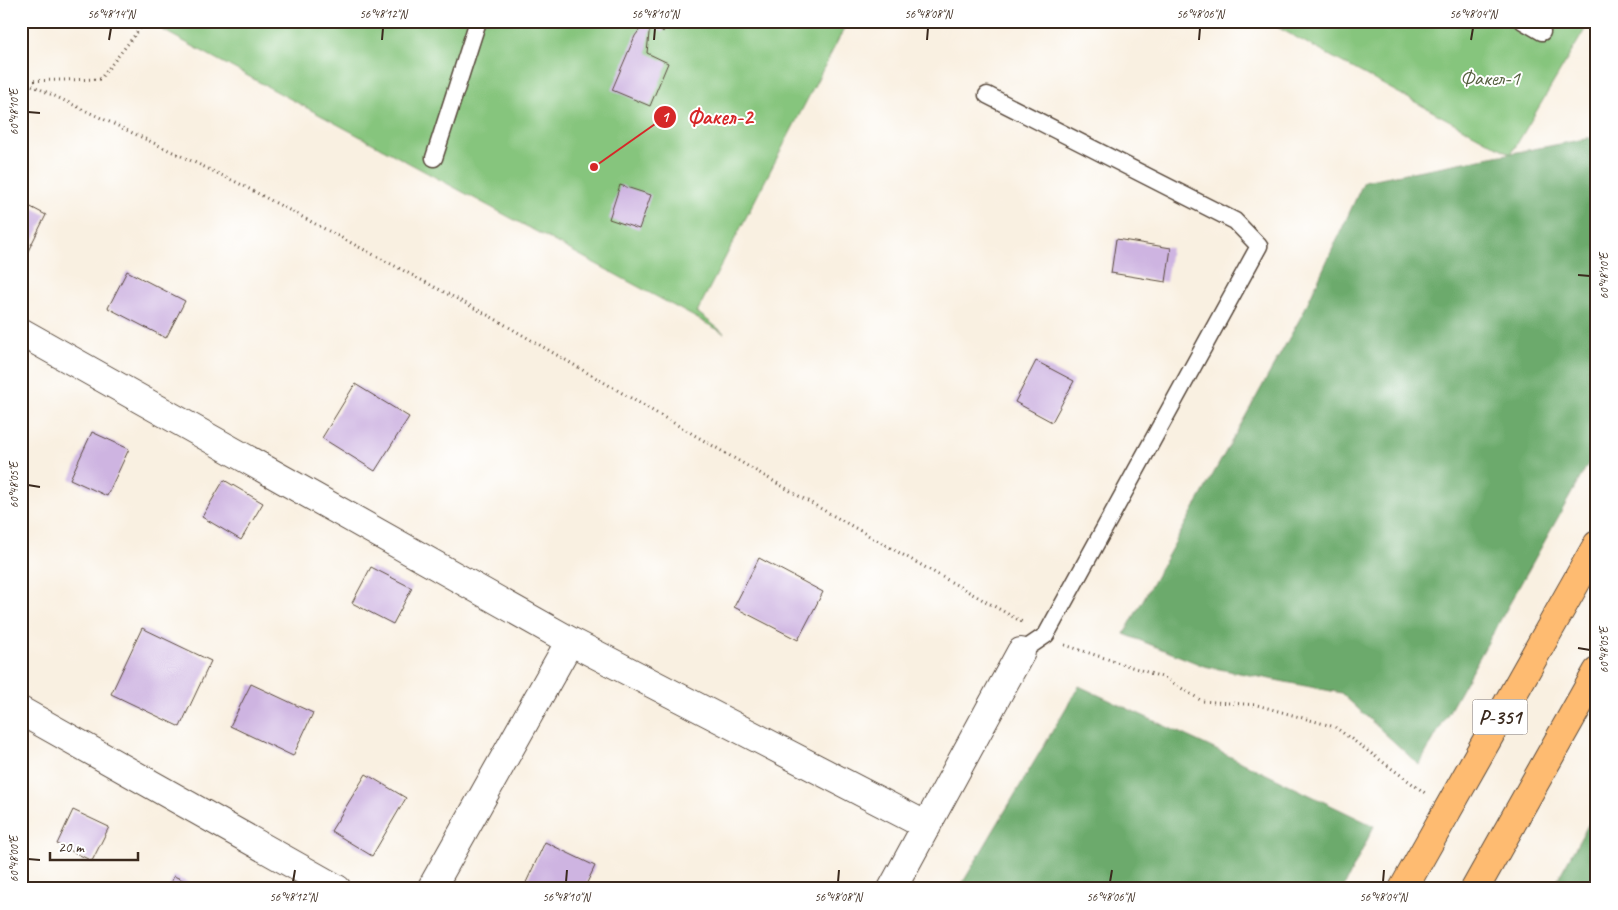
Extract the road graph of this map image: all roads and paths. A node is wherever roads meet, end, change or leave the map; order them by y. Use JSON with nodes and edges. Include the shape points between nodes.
{"nodes":[{"id":1,"x":146,"y":21,"type":"edge"},
{"id":2,"x":478,"y":21,"type":"edge"},
{"id":3,"x":1523,"y":21,"type":"edge"},
{"id":4,"x":1542,"y":32,"type":"dead end"},
{"id":5,"x":22,"y":81,"type":"edge"},
{"id":6,"x":986,"y":95,"type":"dead end"},
{"id":7,"x":434,"y":158,"type":"dead end"},
{"id":8,"x":21,"y":332,"type":"edge"},
{"id":9,"x":1597,"y":545,"type":"edge"},
{"id":10,"x":1046,"y":634,"type":"junction"},
{"id":11,"x":570,"y":641,"type":"junction"},
{"id":12,"x":1021,"y":652,"type":"joint"},
{"id":13,"x":1597,"y":672,"type":"edge"},
{"id":14,"x":21,"y":711,"type":"edge"},
{"id":15,"x":1448,"y":809,"type":"junction"},
{"id":16,"x":927,"y":826,"type":"junction"},
{"id":17,"x":337,"y":889,"type":"edge"},
{"id":18,"x":431,"y":889,"type":"edge"},
{"id":19,"x":892,"y":889,"type":"edge"},
{"id":20,"x":1403,"y":889,"type":"edge"},
{"id":21,"x":1475,"y":889,"type":"edge"}],
"edges":[{"from":1,"to":5,"type":"path","via":[[100,79]]},
{"from":2,"to":7,"type":"lane"},
{"from":3,"to":4,"type":"lane"},
{"from":5,"to":10,"type":"path","via":[[238,183],[495,318],[809,502]]},
{"from":6,"to":10,"type":"lane","via":[[1235,222],[1259,246]]},
{"from":8,"to":11,"type":"street"},
{"from":9,"to":15,"type":"highway","number":"Р-351"},
{"from":10,"to":12,"type":"lane"},
{"from":10,"to":15,"type":"path","via":[[1069,648],[1164,678],[1202,700],[1257,705],[1335,727]]},
{"from":11,"to":16,"type":"street"},
{"from":11,"to":18,"type":"street"},
{"from":12,"to":16,"type":"street"},
{"from":13,"to":21,"type":"highway","number":"Р-351"},
{"from":14,"to":17,"type":"street"},
{"from":15,"to":20,"type":"highway","number":"Р-351"},
{"from":16,"to":19,"type":"street"}]}
